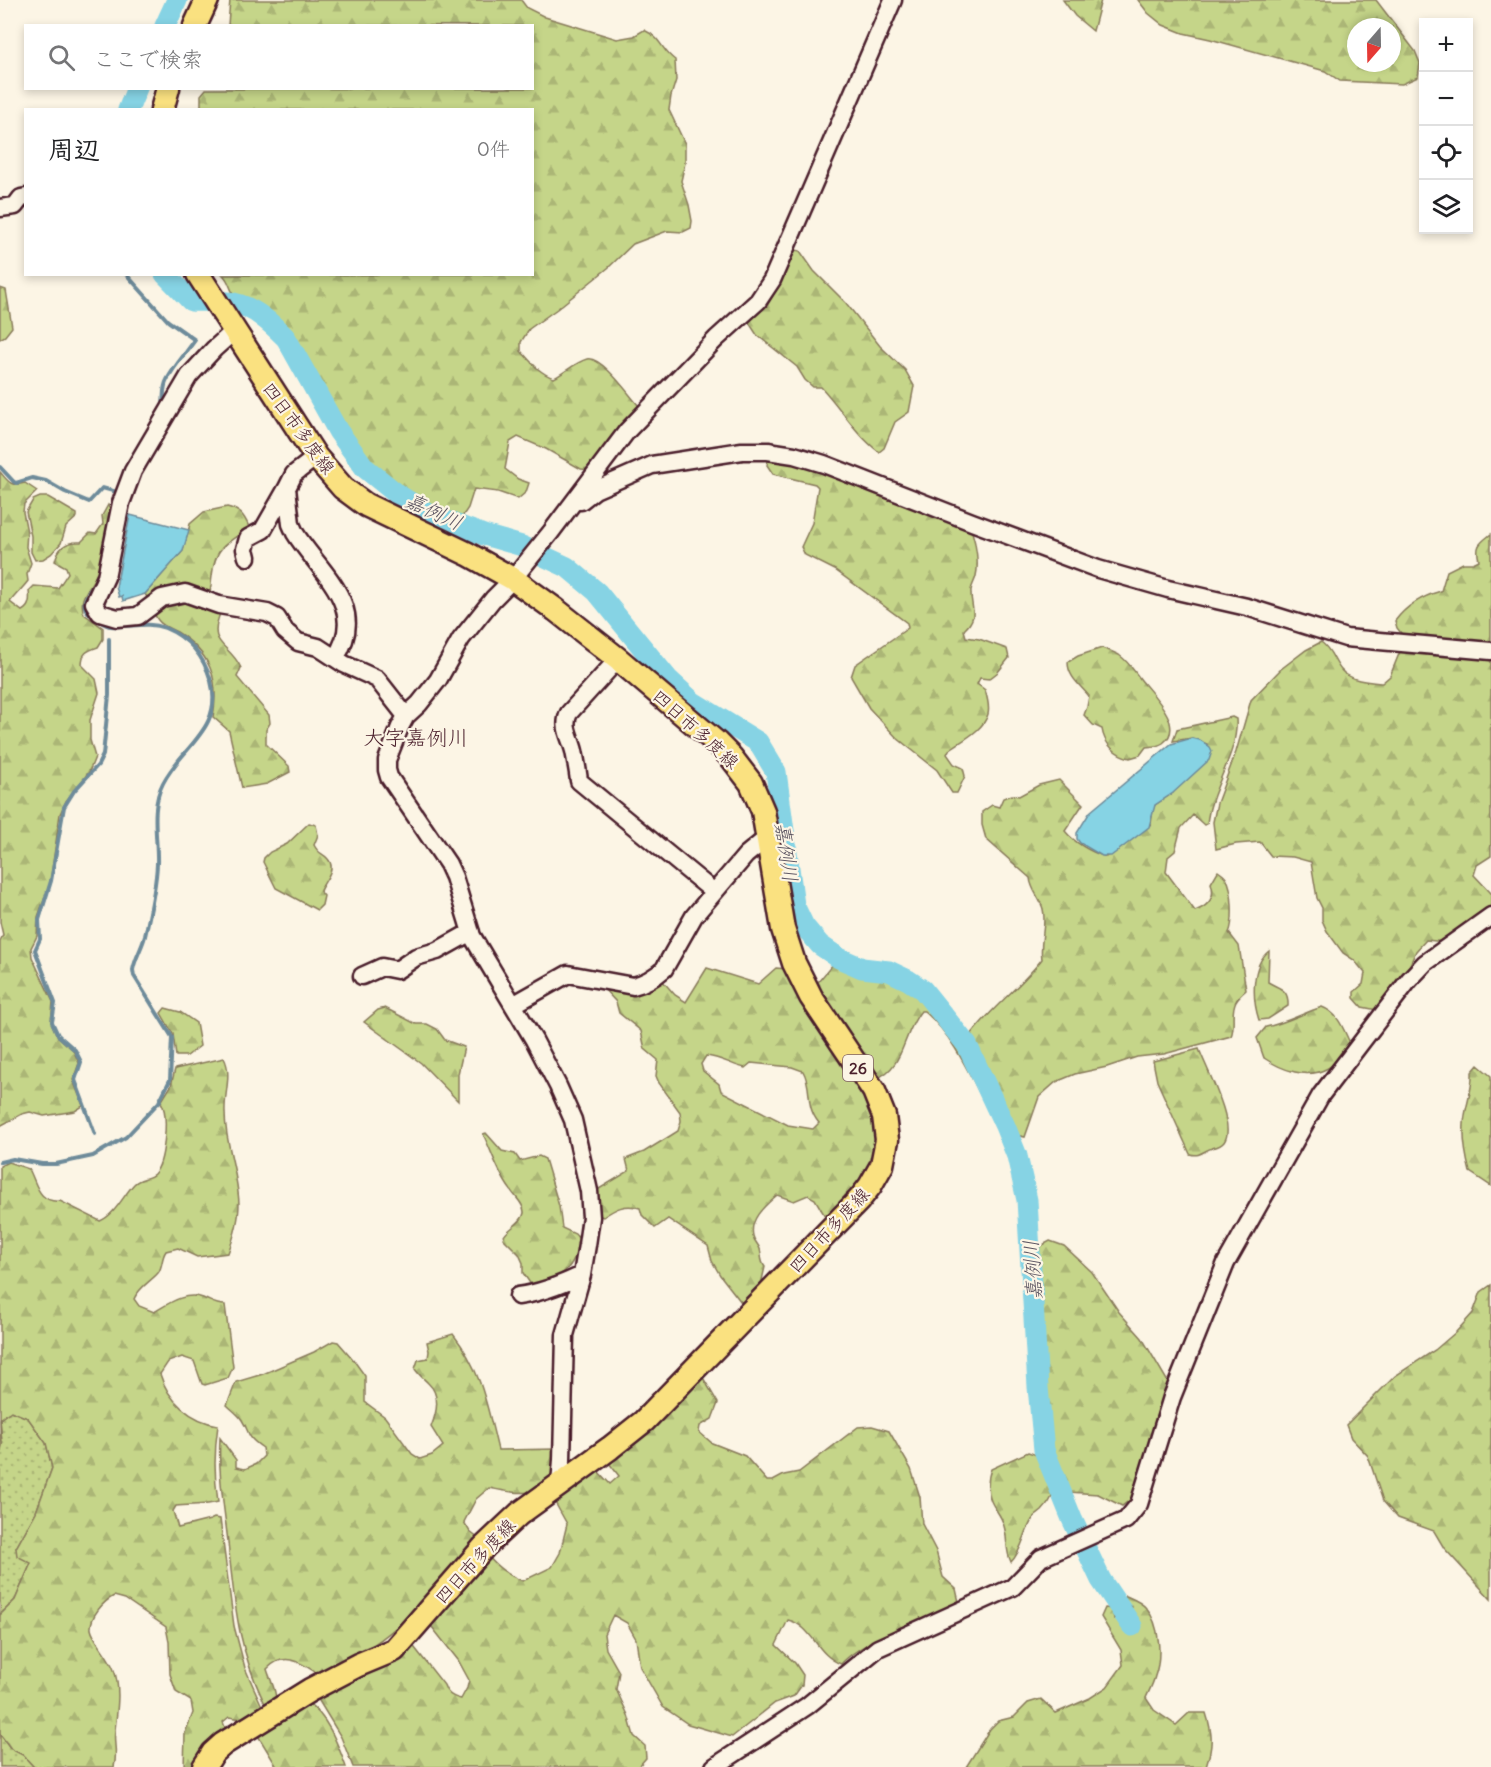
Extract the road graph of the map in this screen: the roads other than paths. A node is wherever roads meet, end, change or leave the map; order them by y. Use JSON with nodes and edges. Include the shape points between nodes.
{"nodes":[{"id":1,"x":207,"y":0,"type":"edge"},
{"id":2,"x":893,"y":0,"type":"edge"},
{"id":3,"x":196,"y":24,"type":"edge"},
{"id":4,"x":167,"y":90,"type":"edge"},
{"id":5,"x":163,"y":108,"type":"edge"},
{"id":6,"x":24,"y":197,"type":"edge"},
{"id":7,"x":0,"y":208,"type":"edge"},
{"id":8,"x":203,"y":282,"type":"edge"},
{"id":9,"x":230,"y":326,"type":"junction"},
{"id":10,"x":316,"y":457,"type":"junction"},
{"id":11,"x":287,"y":488,"type":"junction"},
{"id":12,"x":564,"y":514,"type":"junction"},
{"id":13,"x":248,"y":557,"type":"dead end"},
{"id":14,"x":519,"y":571,"type":"junction"},
{"id":15,"x":1491,"y":651,"type":"edge"},
{"id":16,"x":335,"y":658,"type":"junction"},
{"id":17,"x":618,"y":659,"type":"junction"},
{"id":18,"x":406,"y":716,"type":"junction"},
{"id":19,"x":768,"y":837,"type":"junction"},
{"id":20,"x":714,"y":892,"type":"junction"},
{"id":21,"x":1491,"y":916,"type":"edge"},
{"id":22,"x":471,"y":932,"type":"junction"},
{"id":23,"x":362,"y":976,"type":"dead end"},
{"id":24,"x":513,"y":1005,"type":"junction"},
{"id":25,"x":582,"y":1275,"type":"junction"},
{"id":26,"x":518,"y":1296,"type":"dead end"},
{"id":27,"x":560,"y":1484,"type":"junction"},
{"id":28,"x":204,"y":1767,"type":"edge"},
{"id":29,"x":714,"y":1767,"type":"edge"}],
"edges":[{"from":1,"to":3,"type":"main road"},
{"from":2,"to":12,"type":"street","via":[[772,280],[758,301],[627,431]]},
{"from":4,"to":5,"type":"main road"},
{"from":6,"to":7,"type":"street","via":[[15,206]]},
{"from":8,"to":9,"type":"main road","name":"四日市多度線","number":"26"},
{"from":9,"to":10,"type":"main road","name":"四日市多度線","number":"26"},
{"from":9,"to":16,"type":"street","via":[[189,376],[133,471],[121,503],[106,577],[94,603],[100,613],[117,618],[138,616],[162,598],[185,593],[219,605],[267,613],[277,618],[292,638]]},
{"from":10,"to":11,"type":"street","via":[[294,474]]},
{"from":10,"to":14,"type":"main road","name":"四日市多度線","number":"26","via":[[343,488],[366,505],[468,554]]},
{"from":11,"to":13,"type":"street","via":[[263,530],[248,538]]},
{"from":11,"to":16,"type":"street","via":[[295,533],[335,584],[345,611],[344,638]]},
{"from":12,"to":14,"type":"street"},
{"from":12,"to":15,"type":"street","via":[[595,490],[652,465],[742,451],[768,451],[824,464],[1088,565],[1168,589],[1247,607],[1346,638]]},
{"from":14,"to":17,"type":"main road","name":"四日市多度線","number":"26"},
{"from":14,"to":18,"type":"street","via":[[474,623],[438,680]]},
{"from":16,"to":18,"type":"street","via":[[377,679]]},
{"from":17,"to":19,"type":"main road","name":"四日市多度線","number":"26","via":[[731,757],[758,796]]},
{"from":17,"to":20,"type":"street","via":[[566,719],[579,781]]},
{"from":18,"to":22,"type":"street","via":[[387,760],[389,777],[448,864]]},
{"from":19,"to":20,"type":"street","via":[[746,855]]},
{"from":19,"to":27,"type":"main road","name":"四日市多度線","number":"26","via":[[783,928],[794,963],[811,998],[880,1105],[887,1140],[882,1165],[843,1218],[644,1421]]},
{"from":20,"to":24,"type":"street","via":[[683,932],[664,969],[643,984],[633,986],[568,974]]},
{"from":21,"to":29,"type":"street","via":[[1441,951],[1409,980],[1321,1095],[1226,1263],[1172,1397],[1139,1504],[1126,1520],[1041,1558],[1013,1587],[878,1648],[807,1706]]},
{"from":22,"to":23,"type":"street","via":[[397,970],[382,967]]},
{"from":22,"to":24,"type":"street"},
{"from":24,"to":25,"type":"street","via":[[573,1120],[591,1217]]},
{"from":25,"to":26,"type":"street"},
{"from":25,"to":27,"type":"street","via":[[565,1335]]},
{"from":27,"to":28,"type":"main road","name":"四日市多度線","number":"26","via":[[519,1514],[484,1547],[394,1650],[329,1680],[241,1733],[213,1753]]}]}
